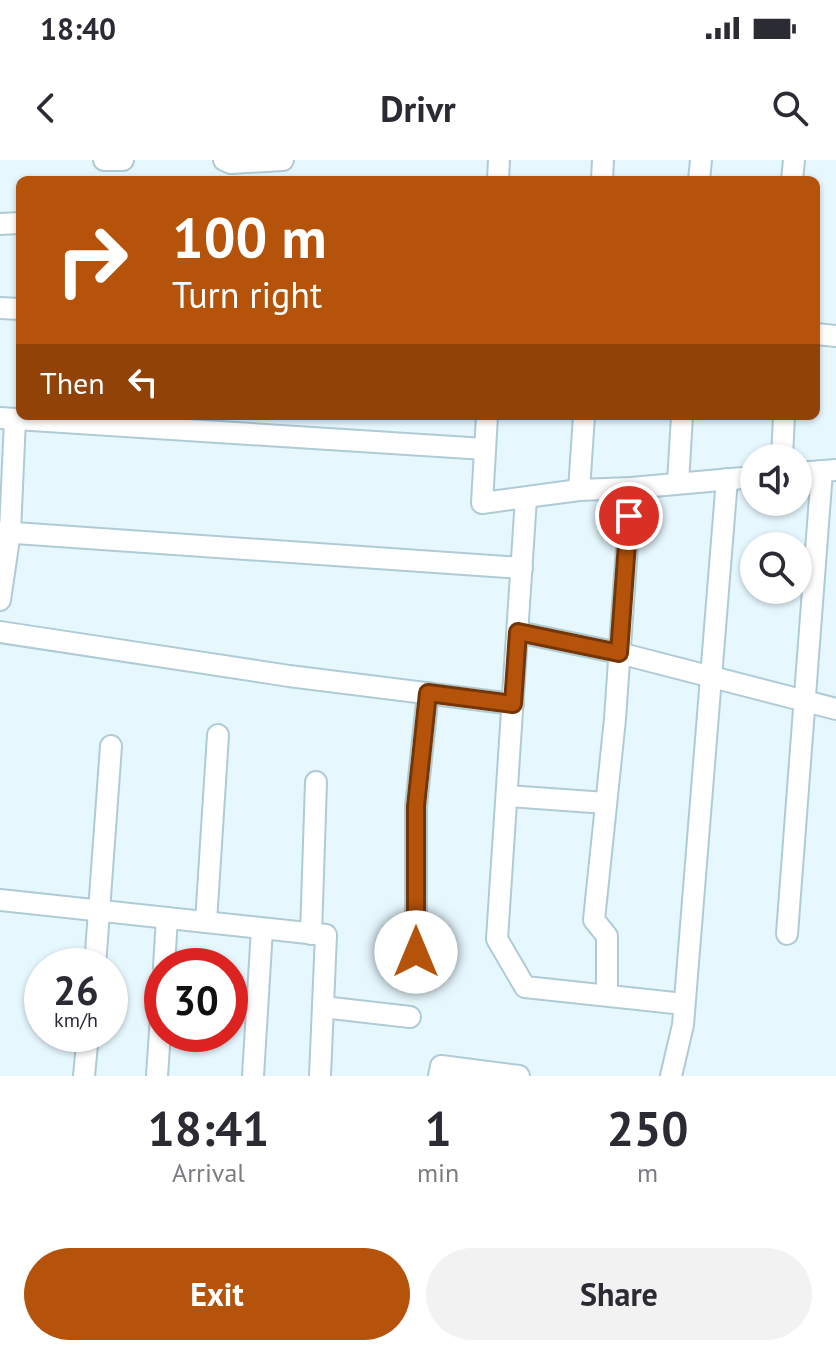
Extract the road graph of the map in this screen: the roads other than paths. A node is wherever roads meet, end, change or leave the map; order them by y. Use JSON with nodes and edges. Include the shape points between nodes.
{"nodes":[{"id":1,"x":104,"y":160,"type":"edge"},
{"id":2,"x":123,"y":160,"type":"edge"},
{"id":3,"x":224,"y":160,"type":"edge"},
{"id":4,"x":283,"y":160,"type":"edge"},
{"id":5,"x":8,"y":418,"type":"edge"},
{"id":6,"x":39,"y":420,"type":"edge"},
{"id":7,"x":487,"y":420,"type":"edge"},
{"id":8,"x":584,"y":420,"type":"edge"},
{"id":9,"x":682,"y":420,"type":"edge"},
{"id":10,"x":784,"y":420,"type":"edge"},
{"id":11,"x":783,"y":444,"type":"edge"},
{"id":12,"x":485,"y":449,"type":"junction"},
{"id":13,"x":829,"y":471,"type":"edge"},
{"id":14,"x":740,"y":478,"type":"edge"},
{"id":15,"x":727,"y":479,"type":"junction"},
{"id":16,"x":678,"y":483,"type":"junction"},
{"id":17,"x":631,"y":488,"type":"junction"},
{"id":18,"x":579,"y":490,"type":"junction"},
{"id":19,"x":526,"y":498,"type":"junction"},
{"id":20,"x":5,"y":532,"type":"edge"},
{"id":21,"x":522,"y":568,"type":"junction"},
{"id":22,"x":0,"y":600,"type":"edge"},
{"id":23,"x":0,"y":632,"type":"edge"},
{"id":24,"x":518,"y":632,"type":"junction"},
{"id":25,"x":619,"y":653,"type":"junction"},
{"id":26,"x":710,"y":678,"type":"junction"},
{"id":27,"x":428,"y":693,"type":"junction"},
{"id":28,"x":804,"y":702,"type":"junction"},
{"id":29,"x":513,"y":704,"type":"junction"},
{"id":30,"x":836,"y":709,"type":"edge"},
{"id":31,"x":218,"y":735,"type":"dead end"},
{"id":32,"x":111,"y":746,"type":"dead end"},
{"id":33,"x":316,"y":782,"type":"dead end"},
{"id":34,"x":507,"y":796,"type":"junction"},
{"id":35,"x":606,"y":803,"type":"junction"},
{"id":36,"x":0,"y":900,"type":"edge"},
{"id":37,"x":101,"y":911,"type":"junction"},
{"id":38,"x":167,"y":918,"type":"junction"},
{"id":39,"x":206,"y":922,"type":"junction"},
{"id":40,"x":262,"y":929,"type":"junction"},
{"id":41,"x":311,"y":934,"type":"junction"},
{"id":42,"x":787,"y":934,"type":"dead end"},
{"id":43,"x":97,"y":948,"type":"edge"},
{"id":44,"x":165,"y":948,"type":"edge"},
{"id":45,"x":416,"y":952,"type":"dead end"},
{"id":46,"x":607,"y":995,"type":"junction"},
{"id":47,"x":684,"y":1004,"type":"junction"},
{"id":48,"x":323,"y":1007,"type":"junction"},
{"id":49,"x":410,"y":1017,"type":"dead end"},
{"id":50,"x":86,"y":1052,"type":"edge"},
{"id":51,"x":159,"y":1052,"type":"edge"},
{"id":52,"x":84,"y":1076,"type":"edge"},
{"id":53,"x":157,"y":1076,"type":"edge"},
{"id":54,"x":253,"y":1076,"type":"edge"},
{"id":55,"x":320,"y":1076,"type":"edge"},
{"id":56,"x":439,"y":1076,"type":"edge"},
{"id":57,"x":519,"y":1076,"type":"edge"},
{"id":58,"x":671,"y":1076,"type":"edge"}],
"edges":[{"from":1,"to":2,"type":"street"},
{"from":3,"to":4,"type":"street"},
{"from":5,"to":20,"type":"street"},
{"from":6,"to":12,"type":"street"},
{"from":7,"to":12,"type":"street"},
{"from":8,"to":18,"type":"street"},
{"from":9,"to":16,"type":"street"},
{"from":10,"to":11,"type":"street"},
{"from":12,"to":19,"type":"street","via":[[482,503]]},
{"from":13,"to":28,"type":"street"},
{"from":14,"to":15,"type":"street"},
{"from":15,"to":16,"type":"street"},
{"from":15,"to":26,"type":"street"},
{"from":16,"to":17,"type":"street"},
{"from":17,"to":18,"type":"street"},
{"from":17,"to":25,"type":"street"},
{"from":18,"to":19,"type":"street"},
{"from":19,"to":21,"type":"street"},
{"from":20,"to":21,"type":"street"},
{"from":20,"to":22,"type":"street"},
{"from":21,"to":24,"type":"street"},
{"from":23,"to":27,"type":"street"},
{"from":24,"to":25,"type":"street"},
{"from":24,"to":29,"type":"street"},
{"from":25,"to":26,"type":"street"},
{"from":25,"to":35,"type":"street"},
{"from":26,"to":28,"type":"street"},
{"from":26,"to":47,"type":"street"},
{"from":27,"to":29,"type":"street"},
{"from":27,"to":45,"type":"street","via":[[416,806]]},
{"from":28,"to":30,"type":"street"},
{"from":28,"to":42,"type":"street"},
{"from":29,"to":34,"type":"street"},
{"from":31,"to":39,"type":"street"},
{"from":32,"to":37,"type":"street"},
{"from":33,"to":41,"type":"street"},
{"from":34,"to":35,"type":"street"},
{"from":34,"to":46,"type":"street","via":[[497,939],[525,987]]},
{"from":35,"to":46,"type":"street","via":[[594,920],[607,936]]},
{"from":36,"to":37,"type":"street"},
{"from":37,"to":38,"type":"street"},
{"from":37,"to":43,"type":"street"},
{"from":38,"to":39,"type":"street"},
{"from":38,"to":44,"type":"street"},
{"from":39,"to":40,"type":"street"},
{"from":40,"to":41,"type":"street"},
{"from":40,"to":54,"type":"street"},
{"from":41,"to":48,"type":"street","via":[[326,935]]},
{"from":46,"to":47,"type":"street"},
{"from":47,"to":58,"type":"street"},
{"from":48,"to":49,"type":"street"},
{"from":48,"to":55,"type":"street"},
{"from":50,"to":52,"type":"street"},
{"from":51,"to":53,"type":"street"},
{"from":56,"to":57,"type":"street","via":[[441,1066]]}]}
